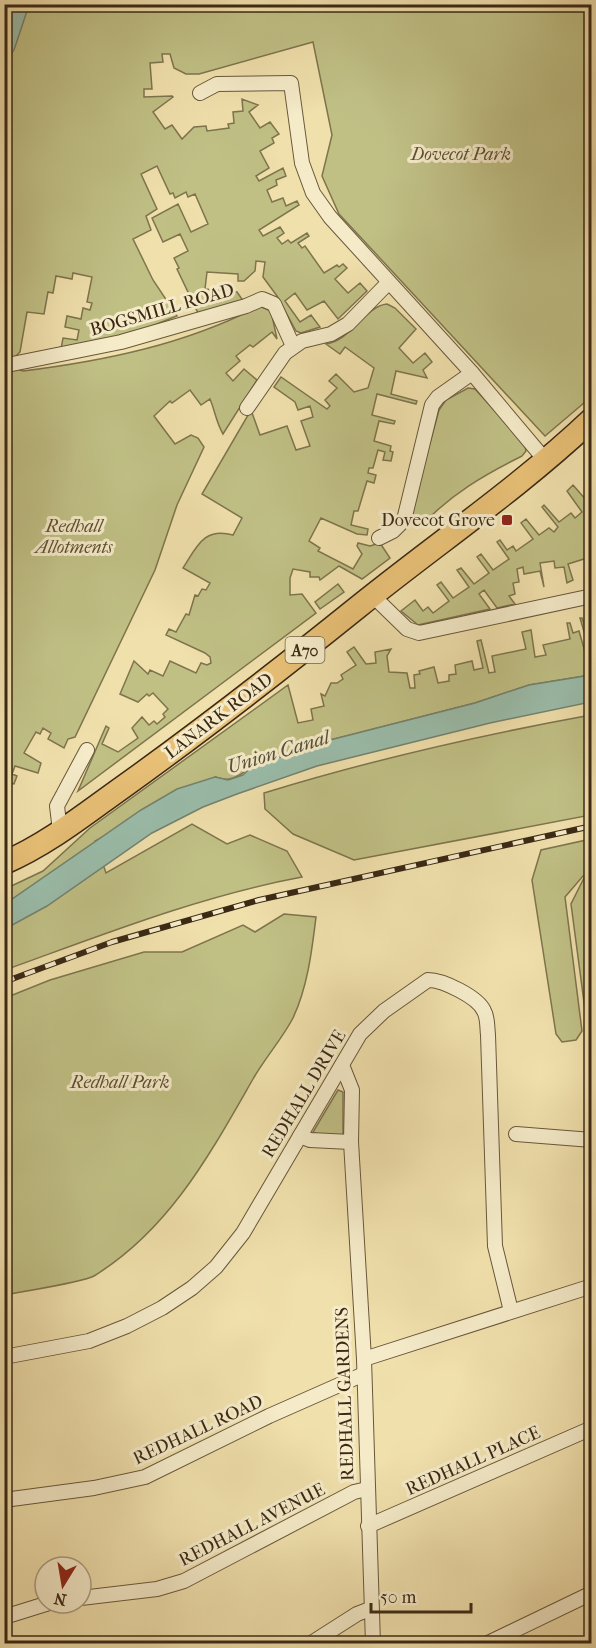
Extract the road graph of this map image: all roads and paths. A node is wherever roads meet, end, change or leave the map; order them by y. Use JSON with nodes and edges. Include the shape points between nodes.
{"nodes":[{"id":1,"x":200,"y":93,"type":"dead end"},
{"id":2,"x":388,"y":283,"type":"junction"},
{"id":3,"x":293,"y":346,"type":"junction"},
{"id":4,"x":12,"y":364,"type":"dead end"},
{"id":5,"x":472,"y":373,"type":"junction"},
{"id":6,"x":247,"y":408,"type":"dead end"},
{"id":7,"x":591,"y":418,"type":"edge"},
{"id":8,"x":546,"y":461,"type":"junction"},
{"id":9,"x":379,"y":538,"type":"dead end"},
{"id":10,"x":372,"y":596,"type":"junction"},
{"id":11,"x":591,"y":596,"type":"edge"},
{"id":12,"x":87,"y":750,"type":"dead end"},
{"id":13,"x":60,"y":831,"type":"junction"},
{"id":14,"x":4,"y":862,"type":"edge"},
{"id":15,"x":342,"y":1065,"type":"junction"},
{"id":16,"x":516,"y":1134,"type":"dead end"},
{"id":17,"x":300,"y":1136,"type":"junction"},
{"id":18,"x":591,"y":1140,"type":"edge"},
{"id":19,"x":351,"y":1143,"type":"junction"},
{"id":20,"x":591,"y":1286,"type":"edge"},
{"id":21,"x":511,"y":1311,"type":"junction"},
{"id":22,"x":4,"y":1357,"type":"edge"},
{"id":23,"x":363,"y":1359,"type":"junction"},
{"id":24,"x":364,"y":1374,"type":"junction"},
{"id":25,"x":591,"y":1428,"type":"edge"},
{"id":26,"x":367,"y":1489,"type":"junction"},
{"id":27,"x":4,"y":1500,"type":"edge"},
{"id":28,"x":368,"y":1526,"type":"junction"},
{"id":29,"x":591,"y":1593,"type":"edge"},
{"id":30,"x":93,"y":1597,"type":"edge"},
{"id":31,"x":33,"y":1608,"type":"edge"},
{"id":32,"x":370,"y":1610,"type":"junction"},
{"id":33,"x":4,"y":1617,"type":"edge"},
{"id":34,"x":310,"y":1644,"type":"edge"},
{"id":35,"x":373,"y":1644,"type":"edge"},
{"id":36,"x":486,"y":1644,"type":"edge"}],
"edges":[{"from":1,"to":2,"type":"street","via":[[218,84],[291,83],[302,163],[314,193]]},
{"from":2,"to":3,"type":"street","via":[[339,330]]},
{"from":2,"to":5,"type":"street"},
{"from":3,"to":4,"type":"street","name":"BOGSMILL ROAD","via":[[274,304],[261,298],[246,306],[121,342]]},
{"from":3,"to":6,"type":"street"},
{"from":5,"to":8,"type":"street"},
{"from":5,"to":9,"type":"street","via":[[432,405],[409,524]]},
{"from":7,"to":8,"type":"main road","name":"LANARK ROAD","number":"A70"},
{"from":8,"to":10,"type":"main road","name":"LANARK ROAD","number":"A70"},
{"from":10,"to":11,"type":"street","via":[[407,628],[419,633]]},
{"from":10,"to":13,"type":"main road","name":"LANARK ROAD","number":"A70","via":[[225,713]]},
{"from":12,"to":13,"type":"street","via":[[57,806]]},
{"from":13,"to":14,"type":"main road","name":"LANARK ROAD","number":"A70"},
{"from":15,"to":17,"type":"street","name":"REDHALL DRIVE"},
{"from":15,"to":19,"type":"street","name":"REDHALL GARDENS","via":[[352,1090]]},
{"from":15,"to":21,"type":"street","name":"REDHALL DRIVE","via":[[360,1034],[384,1011],[428,980],[446,982],[481,1005],[485,1012],[497,1135],[495,1246]]},
{"from":16,"to":18,"type":"street"},
{"from":17,"to":19,"type":"street"},
{"from":17,"to":22,"type":"street","name":"REDHALL DRIVE","via":[[243,1233],[216,1267],[192,1288],[127,1326],[89,1341]]},
{"from":19,"to":23,"type":"street","name":"REDHALL GARDENS"},
{"from":20,"to":21,"type":"street"},
{"from":21,"to":23,"type":"street"},
{"from":23,"to":24,"type":"street","name":"REDHALL GARDENS"},
{"from":24,"to":26,"type":"street","name":"REDHALL GARDENS"},
{"from":24,"to":27,"type":"street","name":"REDHALL ROAD","via":[[146,1477]]},
{"from":25,"to":28,"type":"street","name":"REDHALL PLACE"},
{"from":26,"to":28,"type":"street","name":"REDHALL GARDENS"},
{"from":26,"to":30,"type":"street","name":"REDHALL AVENUE","via":[[354,1492],[184,1581],[157,1589]]},
{"from":28,"to":32,"type":"street","name":"REDHALL GARDENS"},
{"from":29,"to":36,"type":"street"},
{"from":31,"to":33,"type":"street"},
{"from":32,"to":34,"type":"street"},
{"from":32,"to":35,"type":"street","name":"REDHALL GARDENS"}]}
